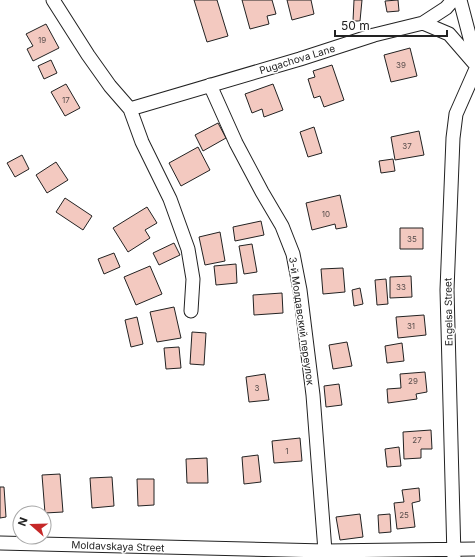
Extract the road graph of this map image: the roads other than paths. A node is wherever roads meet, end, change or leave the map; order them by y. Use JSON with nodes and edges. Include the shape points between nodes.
{"nodes":[{"id":1,"x":53,"y":0,"type":"edge"},
{"id":2,"x":453,"y":0,"type":"edge"},
{"id":3,"x":460,"y":0,"type":"edge"},
{"id":4,"x":422,"y":23,"type":"junction"},
{"id":5,"x":475,"y":57,"type":"edge"},
{"id":6,"x":475,"y":64,"type":"edge"},
{"id":7,"x":475,"y":71,"type":"edge"},
{"id":8,"x":210,"y":85,"type":"junction"},
{"id":9,"x":130,"y":109,"type":"junction"},
{"id":10,"x":191,"y":311,"type":"dead end"},
{"id":11,"x":0,"y":543,"type":"edge"},
{"id":12,"x":475,"y":549,"type":"edge"},
{"id":13,"x":325,"y":552,"type":"junction"},
{"id":14,"x":454,"y":553,"type":"edge"}],
"edges":[{"from":1,"to":9,"type":"street","via":[[88,55]]},
{"from":2,"to":4,"type":"street","name":"Pugachova Lane","via":[[446,8]]},
{"from":3,"to":5,"type":"street"},
{"from":4,"to":6,"type":"street","via":[[449,34]]},
{"from":4,"to":8,"type":"street","name":"Pugachova Lane"},
{"from":7,"to":14,"type":"street","name":"Engelsa Street","via":[[456,114],[453,138],[447,290]]},
{"from":8,"to":9,"type":"street","name":"Pugachova Lane"},
{"from":8,"to":13,"type":"street","name":"3-й Молдавский переулок","via":[[240,150],[282,226],[293,254],[313,395]]},
{"from":9,"to":10,"type":"street","via":[[142,142],[170,199],[188,249],[193,279]]},
{"from":11,"to":13,"type":"street","name":"Moldavskaya Street"},
{"from":12,"to":14,"type":"street","name":"Moldavskaya Street"},
{"from":13,"to":14,"type":"street","name":"Moldavskaya Street"}]}
